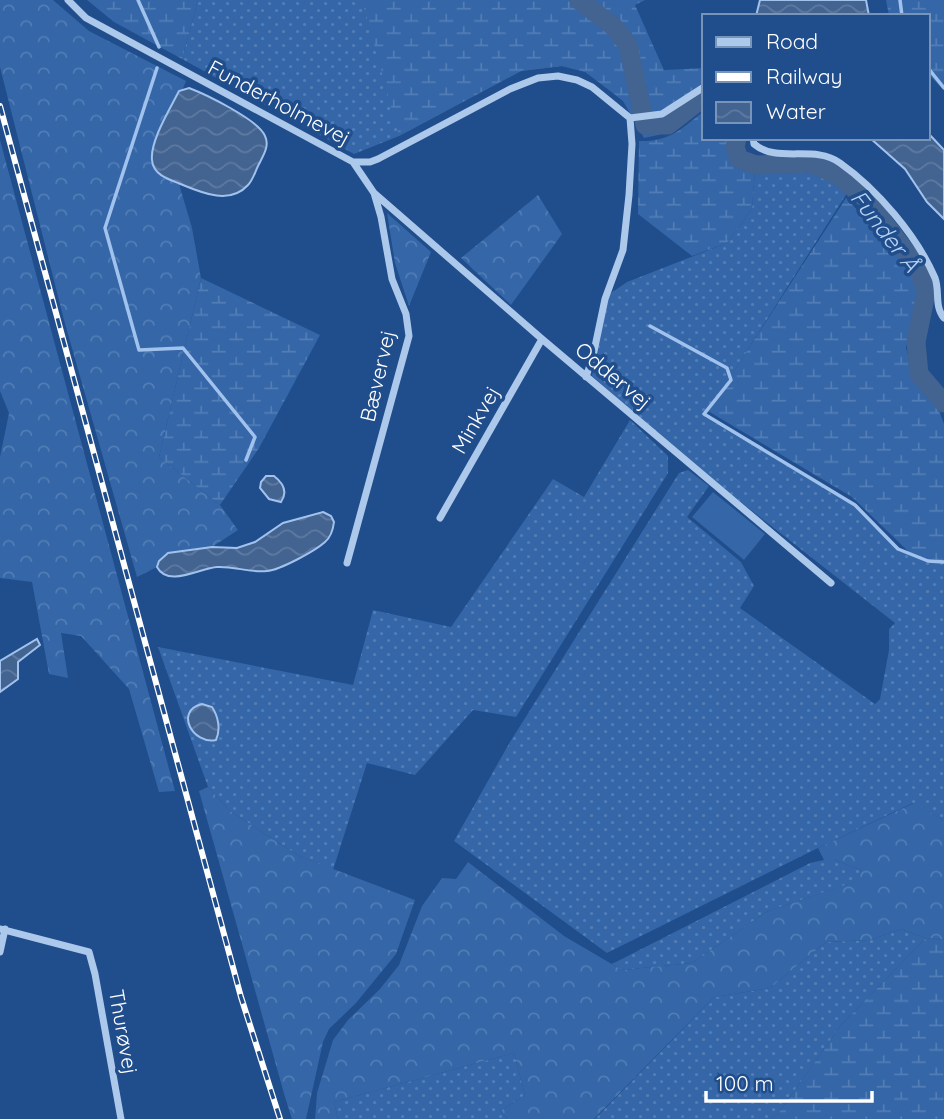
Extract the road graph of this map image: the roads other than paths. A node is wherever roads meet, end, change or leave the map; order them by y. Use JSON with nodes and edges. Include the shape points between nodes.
{"nodes":[{"id":1,"x":68,"y":0,"type":"edge"},
{"id":2,"x":702,"y":88,"type":"edge"},
{"id":3,"x":630,"y":118,"type":"junction"},
{"id":4,"x":753,"y":140,"type":"edge"},
{"id":5,"x":353,"y":162,"type":"junction"},
{"id":6,"x":374,"y":193,"type":"junction"},
{"id":7,"x":944,"y":318,"type":"edge"},
{"id":8,"x":542,"y":340,"type":"junction"},
{"id":9,"x":586,"y":377,"type":"junction"},
{"id":10,"x":440,"y":518,"type":"dead end"},
{"id":11,"x":347,"y":563,"type":"dead end"},
{"id":12,"x":831,"y":583,"type":"dead end"},
{"id":13,"x":2,"y":929,"type":"edge"},
{"id":14,"x":0,"y":951,"type":"edge"},
{"id":15,"x":121,"y":1119,"type":"edge"}],
"edges":[{"from":1,"to":5,"type":"street","name":"Funderholmevej","via":[[86,18]]},
{"from":2,"to":3,"type":"street","via":[[662,114]]},
{"from":3,"to":5,"type":"street","name":"Funderholmevej","via":[[592,86],[558,76],[538,78],[378,159]]},
{"from":3,"to":9,"type":"street","via":[[631,169],[623,250],[605,299]]},
{"from":4,"to":7,"type":"street","via":[[769,153],[834,158],[860,177],[928,262],[937,282],[938,310]]},
{"from":5,"to":6,"type":"street","name":"Bævervej"},
{"from":6,"to":8,"type":"street","name":"Oddervej"},
{"from":6,"to":11,"type":"street","name":"Bævervej","via":[[409,336]]},
{"from":8,"to":9,"type":"street","name":"Oddervej"},
{"from":8,"to":10,"type":"street","name":"Minkvej"},
{"from":9,"to":12,"type":"street","name":"Oddervej"},
{"from":13,"to":14,"type":"street"},
{"from":13,"to":15,"type":"street","name":"Thurøvej","via":[[89,953]]}]}
